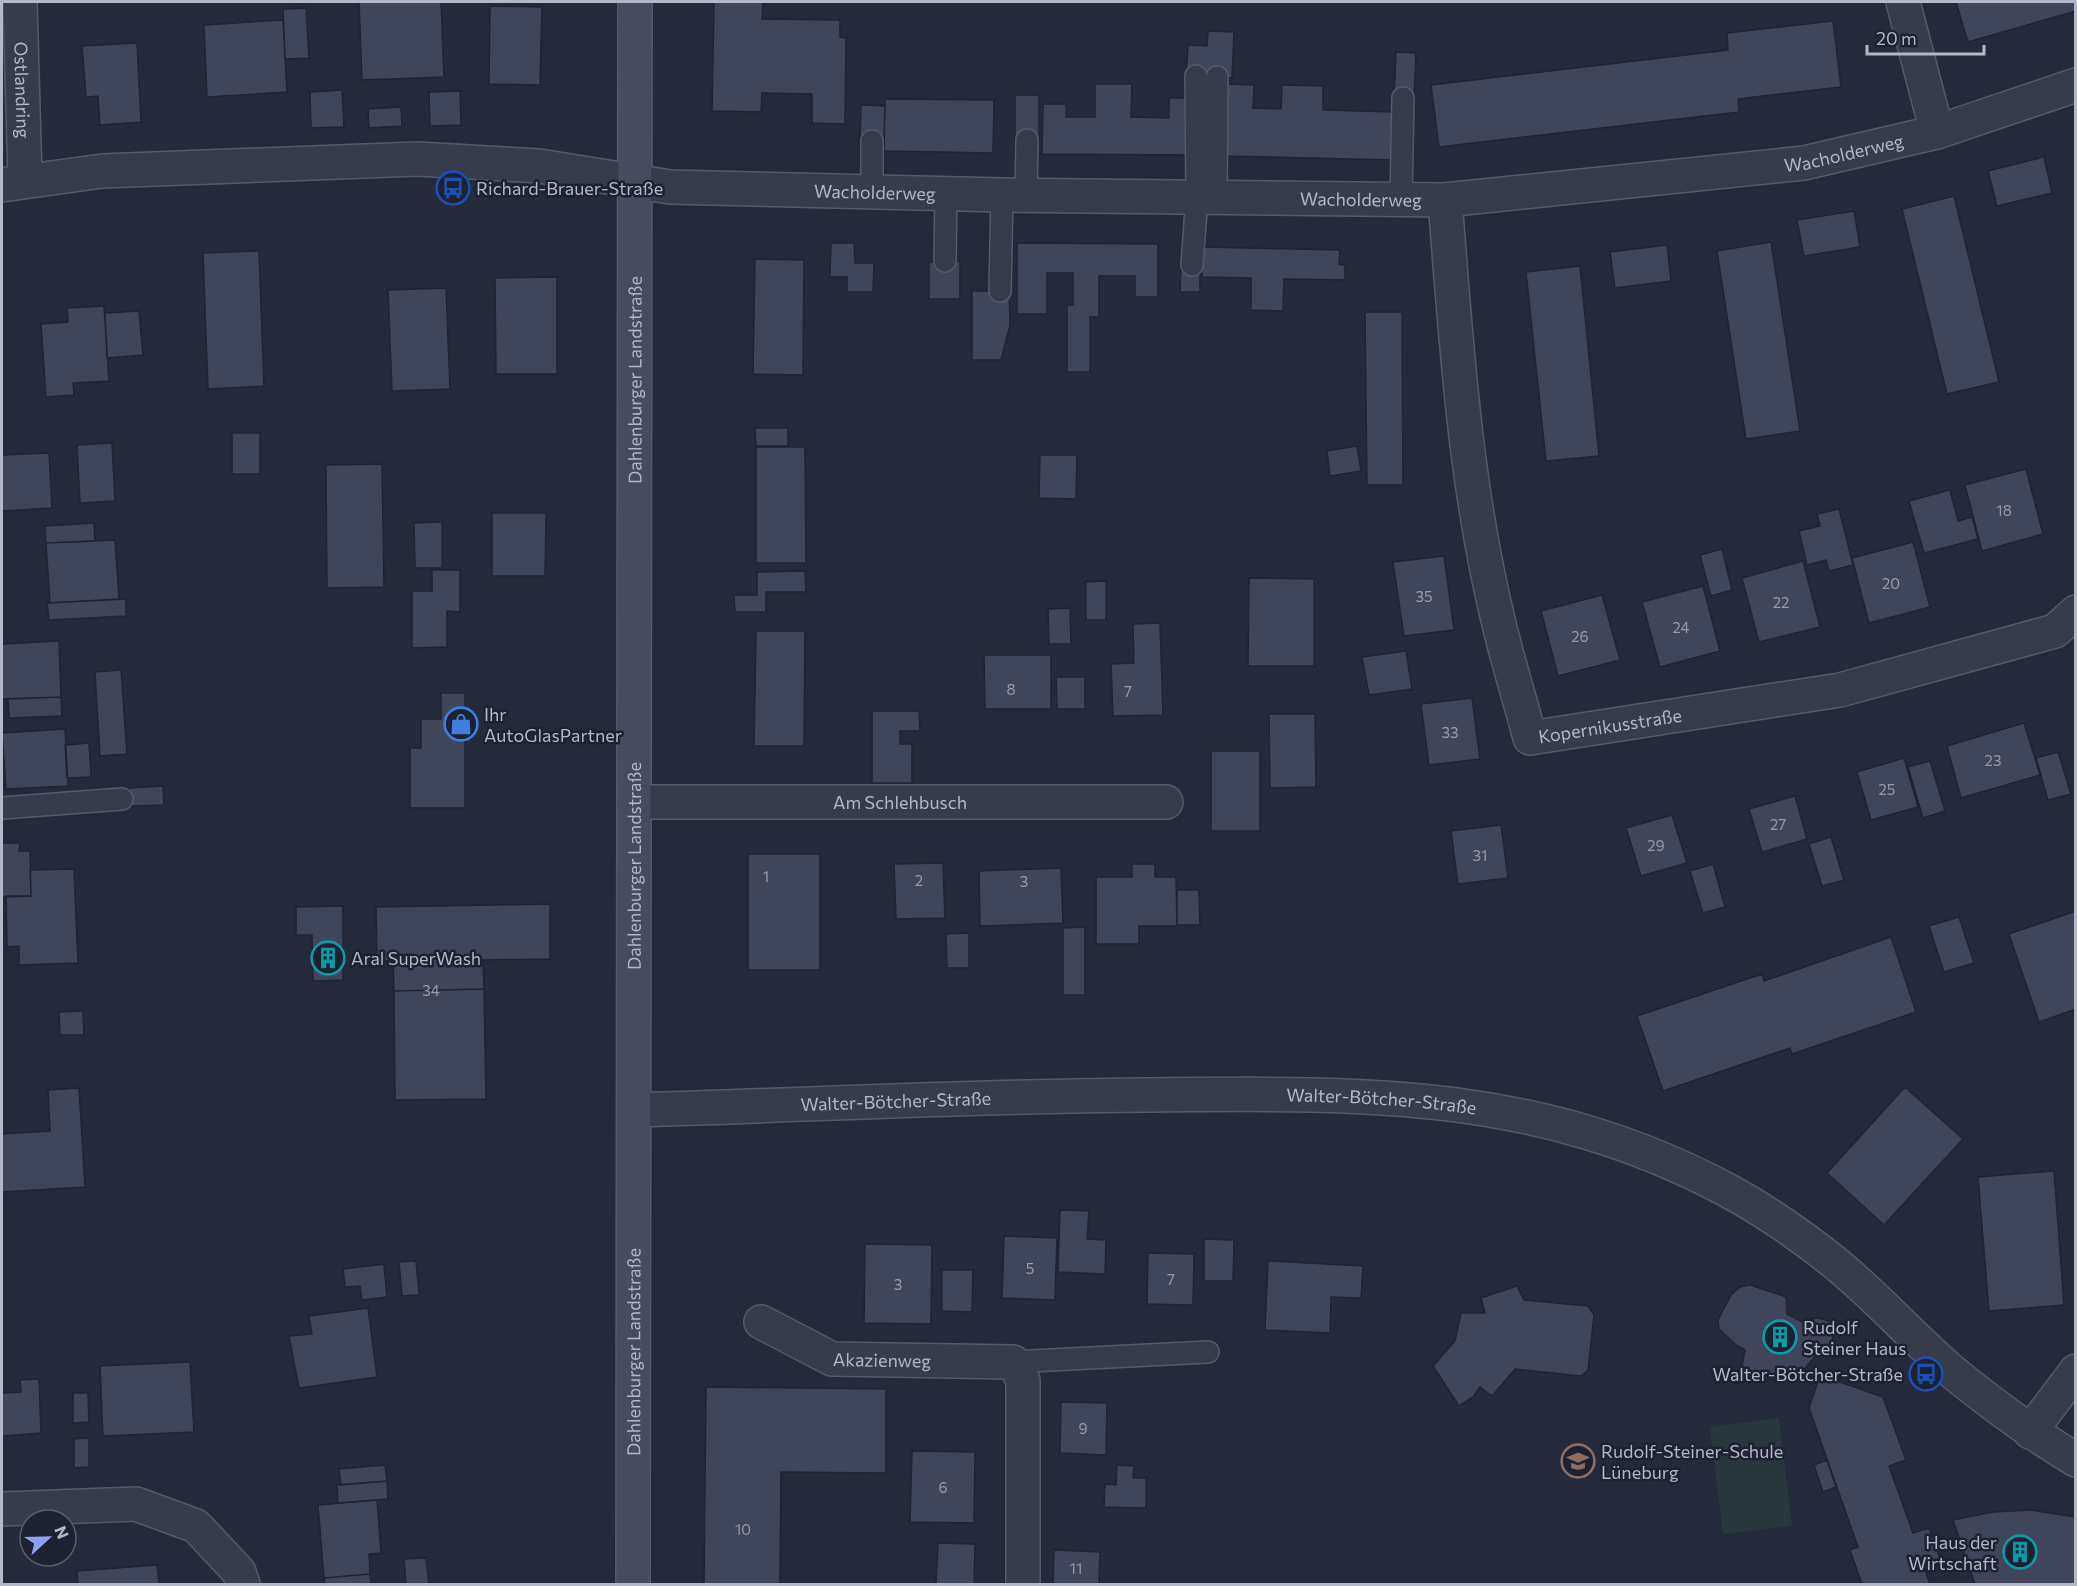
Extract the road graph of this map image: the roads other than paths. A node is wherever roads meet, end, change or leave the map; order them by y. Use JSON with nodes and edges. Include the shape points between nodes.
{"nodes":[{"id":1,"x":20,"y":2,"type":"edge"},
{"id":2,"x":634,"y":2,"type":"edge"},
{"id":3,"x":1902,"y":2,"type":"edge"},
{"id":4,"x":1206,"y":76,"type":"dead end"},
{"id":5,"x":2076,"y":85,"type":"edge"},
{"id":6,"x":1403,"y":98,"type":"dead end"},
{"id":7,"x":1937,"y":132,"type":"junction"},
{"id":8,"x":1027,"y":140,"type":"dead end"},
{"id":9,"x":872,"y":141,"type":"dead end"},
{"id":10,"x":635,"y":181,"type":"junction"},
{"id":11,"x":13,"y":182,"type":"edge"},
{"id":12,"x":872,"y":192,"type":"junction"},
{"id":13,"x":946,"y":194,"type":"junction"},
{"id":14,"x":1014,"y":195,"type":"junction"},
{"id":15,"x":1207,"y":197,"type":"junction"},
{"id":16,"x":1401,"y":199,"type":"junction"},
{"id":17,"x":1445,"y":200,"type":"junction"},
{"id":18,"x":945,"y":261,"type":"dead end"},
{"id":19,"x":1192,"y":265,"type":"dead end"},
{"id":20,"x":1000,"y":291,"type":"dead end"},
{"id":21,"x":2076,"y":612,"type":"edge"},
{"id":22,"x":122,"y":799,"type":"dead end"},
{"id":23,"x":634,"y":802,"type":"junction"},
{"id":24,"x":1166,"y":802,"type":"dead end"},
{"id":25,"x":2,"y":808,"type":"edge"},
{"id":26,"x":634,"y":1110,"type":"junction"},
{"id":27,"x":761,"y":1322,"type":"dead end"},
{"id":28,"x":1209,"y":1352,"type":"dead end"},
{"id":29,"x":1013,"y":1362,"type":"junction"},
{"id":30,"x":2076,"y":1371,"type":"edge"},
{"id":31,"x":2030,"y":1432,"type":"junction"},
{"id":32,"x":2076,"y":1460,"type":"edge"},
{"id":33,"x":2,"y":1509,"type":"edge"},
{"id":34,"x":243,"y":1584,"type":"edge"},
{"id":35,"x":633,"y":1584,"type":"edge"},
{"id":36,"x":1023,"y":1584,"type":"edge"}],
"edges":[{"from":1,"to":11,"type":"street","name":"Ostlandring"},
{"from":2,"to":10,"type":"main road","name":"Dahlenburger Landstraße"},
{"from":3,"to":7,"type":"street"},
{"from":4,"to":15,"type":"lane"},
{"from":5,"to":7,"type":"street","name":"Wacholderweg"},
{"from":6,"to":16,"type":"lane"},
{"from":7,"to":17,"type":"street","name":"Wacholderweg","via":[[1804,163]]},
{"from":8,"to":14,"type":"lane"},
{"from":9,"to":12,"type":"lane"},
{"from":10,"to":11,"type":"street","via":[[539,166],[428,159],[102,171]]},
{"from":10,"to":12,"type":"street","name":"Wacholderweg","via":[[670,187]]},
{"from":10,"to":23,"type":"main road","name":"Dahlenburger Landstraße"},
{"from":12,"to":13,"type":"street","name":"Wacholderweg"},
{"from":13,"to":14,"type":"street","name":"Wacholderweg"},
{"from":13,"to":18,"type":"lane"},
{"from":14,"to":15,"type":"street","name":"Wacholderweg"},
{"from":14,"to":20,"type":"lane"},
{"from":15,"to":16,"type":"street","name":"Wacholderweg"},
{"from":15,"to":19,"type":"lane"},
{"from":16,"to":17,"type":"street","name":"Wacholderweg"},
{"from":17,"to":21,"type":"street","name":"Kopernikusstraße","via":[[1457,353],[1477,509],[1498,623],[1530,738],[1840,690],[2055,631]]},
{"from":22,"to":25,"type":"lane"},
{"from":23,"to":24,"type":"street","name":"Am Schlehbusch"},
{"from":23,"to":26,"type":"main road","name":"Dahlenburger Landstraße"},
{"from":26,"to":31,"type":"street","name":"Walter-Bötcher-Straße","via":[[1095,1095],[1296,1094],[1422,1100],[1490,1108],[1556,1122],[1674,1164],[1728,1190],[1780,1223],[1830,1259],[1954,1373]]},
{"from":26,"to":35,"type":"main road","name":"Dahlenburger Landstraße"},
{"from":27,"to":29,"type":"street","name":"Akazienweg","via":[[832,1359]]},
{"from":28,"to":29,"type":"lane","name":"Akazienweg"},
{"from":29,"to":36,"type":"street","via":[[1023,1380]]},
{"from":30,"to":31,"type":"street"},
{"from":31,"to":32,"type":"street","name":"Walter-Bötcher-Straße"},
{"from":33,"to":34,"type":"street","via":[[136,1504],[196,1526],[239,1572]]}]}
